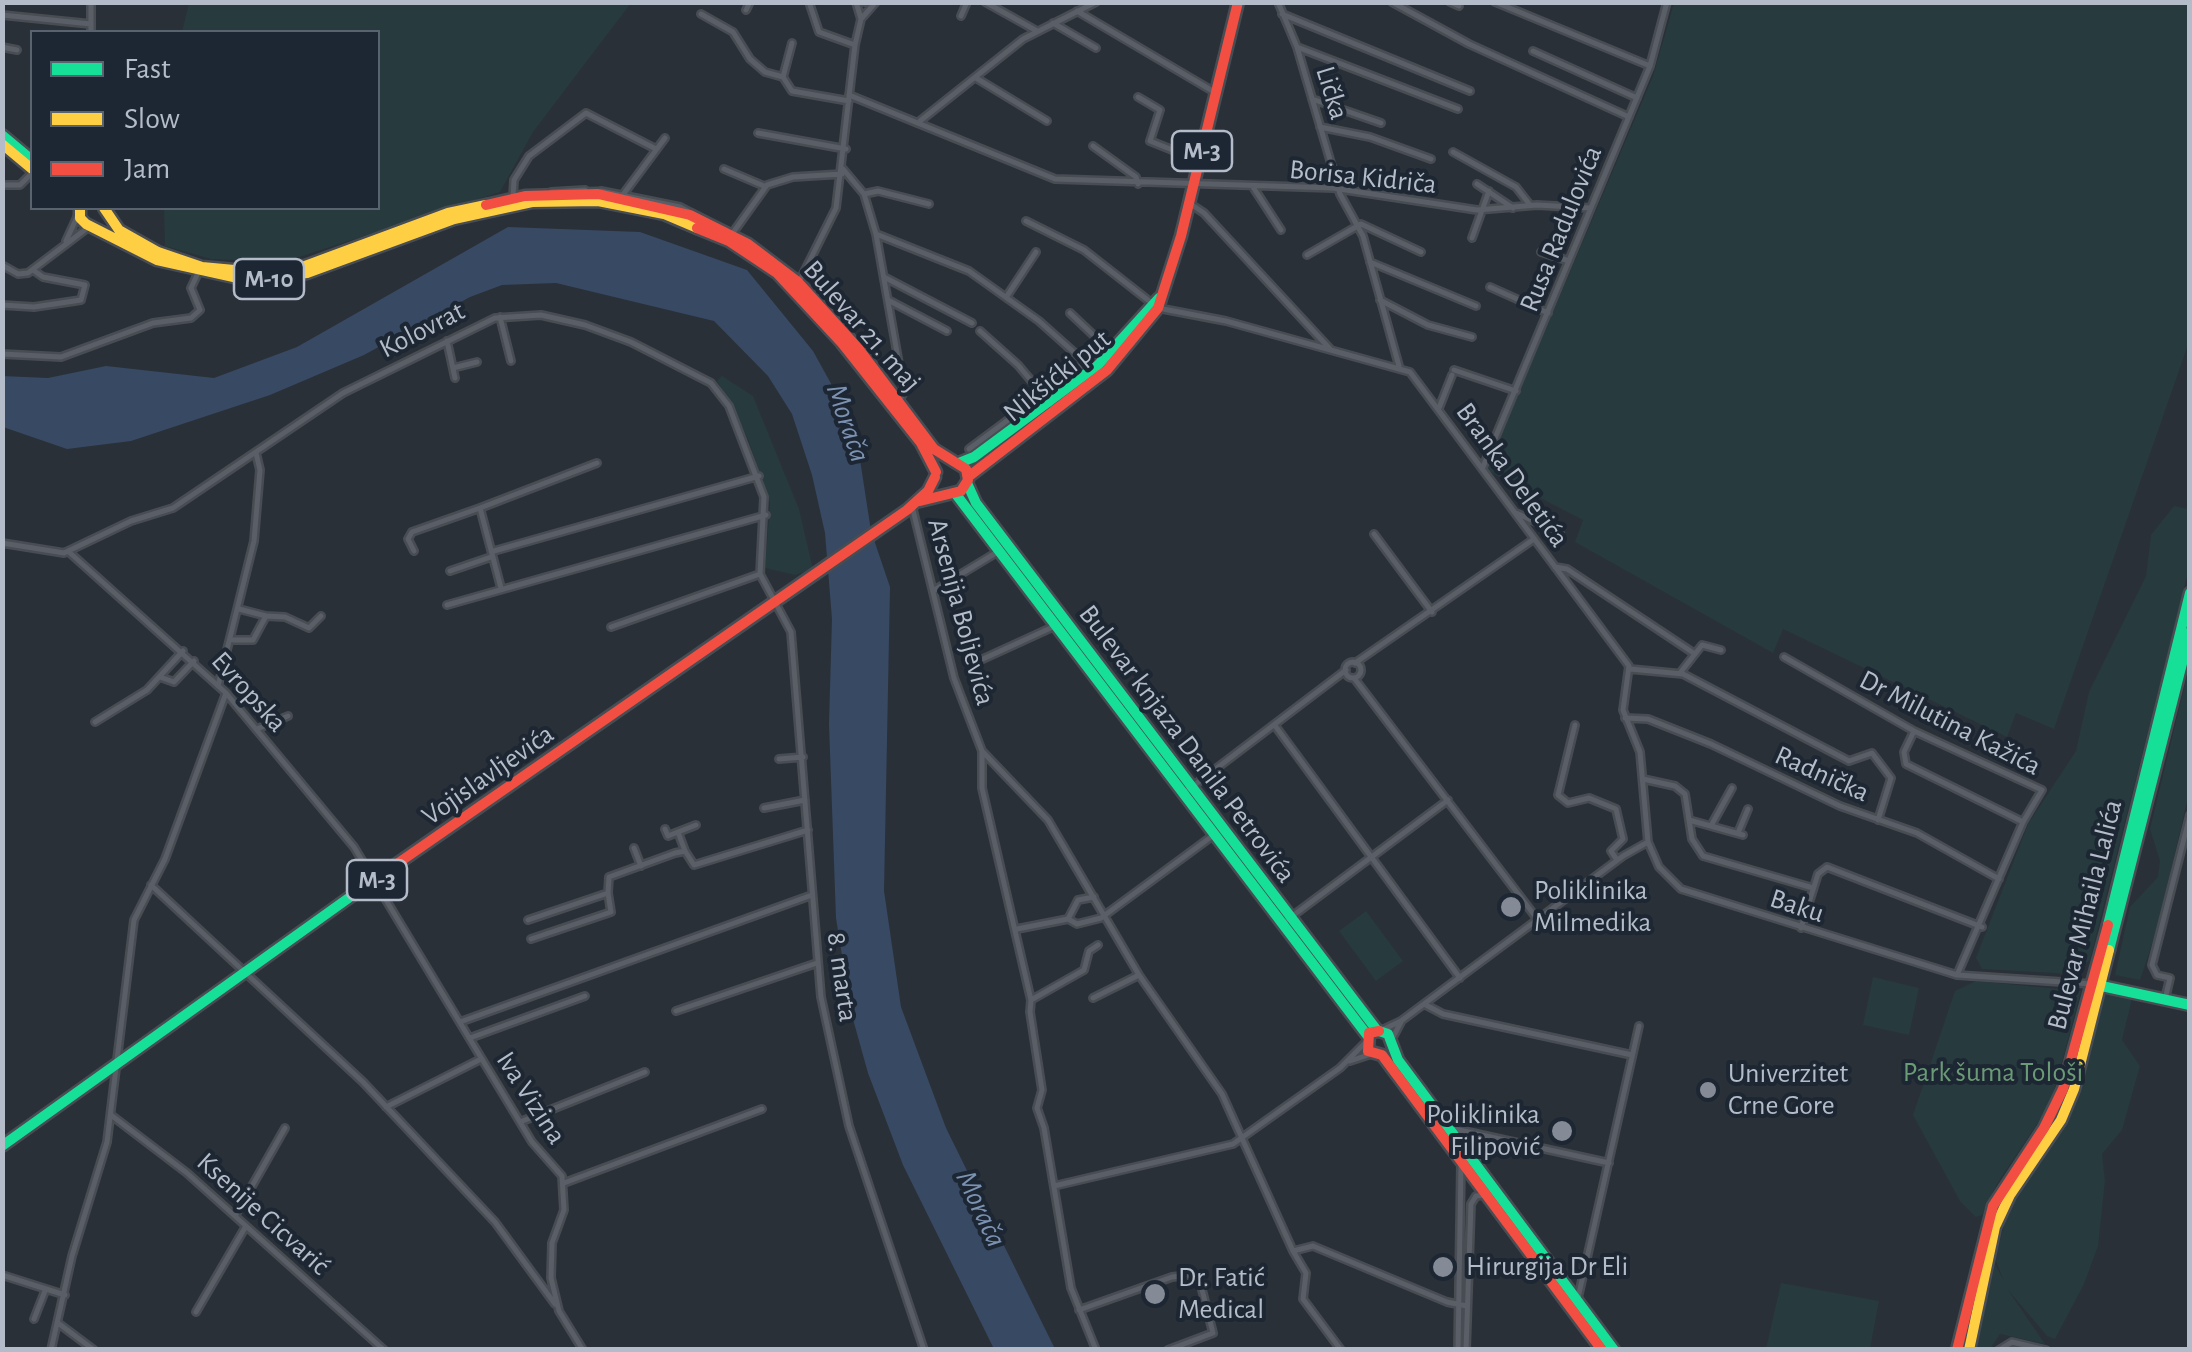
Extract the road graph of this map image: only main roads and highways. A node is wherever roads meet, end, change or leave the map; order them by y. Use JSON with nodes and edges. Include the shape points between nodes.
{"nodes":[{"id":1,"x":1238,"y":2,"type":"edge"},
{"id":2,"x":2,"y":135,"type":"edge"},
{"id":3,"x":2,"y":144,"type":"edge"},
{"id":4,"x":30,"y":158,"type":"edge"},
{"id":5,"x":30,"y":169,"type":"edge"},
{"id":6,"x":514,"y":201,"type":"junction"},
{"id":7,"x":78,"y":210,"type":"edge"},
{"id":8,"x":104,"y":210,"type":"edge"},
{"id":9,"x":92,"y":226,"type":"junction"},
{"id":10,"x":796,"y":286,"type":"junction"},
{"id":11,"x":854,"y":351,"type":"junction"},
{"id":12,"x":1050,"y":401,"type":"junction"},
{"id":13,"x":954,"y":462,"type":"junction"},
{"id":14,"x":936,"y":475,"type":"junction"},
{"id":15,"x":967,"y":480,"type":"junction"},
{"id":16,"x":951,"y":493,"type":"junction"},
{"id":17,"x":912,"y":506,"type":"junction"},
{"id":18,"x":2190,"y":593,"type":"edge"},
{"id":19,"x":2190,"y":632,"type":"edge"},
{"id":20,"x":1188,"y":790,"type":"junction"},
{"id":21,"x":1286,"y":921,"type":"junction"},
{"id":22,"x":2098,"y":985,"type":"junction"},
{"id":23,"x":2190,"y":1005,"type":"edge"},
{"id":24,"x":1378,"y":1042,"type":"junction"},
{"id":25,"x":2,"y":1146,"type":"edge"},
{"id":26,"x":1598,"y":1348,"type":"edge"},
{"id":27,"x":1614,"y":1350,"type":"edge"},
{"id":28,"x":1957,"y":1350,"type":"edge"},
{"id":29,"x":1968,"y":1350,"type":"edge"}],
"edges":[{"from":1,"to":12,"type":"main road","name":"Nikšićki put","number":"M-3","via":[[1194,185],[1156,303],[1115,350]]},
{"from":2,"to":4,"type":"main road"},
{"from":3,"to":5,"type":"main road"},
{"from":6,"to":8,"type":"main road","name":"Bulevar 21. maj","number":"M-10","via":[[448,213],[316,263],[265,272],[168,256],[123,233]]},
{"from":6,"to":9,"type":"main road","name":"Bulevar 21. maj","number":"M-10","via":[[298,275],[247,280],[157,260]]},
{"from":6,"to":10,"type":"main road","name":"Bulevar 21. maj","number":"M-10","via":[[598,201],[664,214],[736,245]]},
{"from":6,"to":10,"type":"main road","name":"Bulevar 21. maj","number":"M-10","via":[[549,193],[623,195],[663,206],[727,232]]},
{"from":7,"to":9,"type":"main road","name":"Bulevar 21. maj","number":"M-10"},
{"from":8,"to":9,"type":"main road","name":"Bulevar 21. maj","number":"M-10"},
{"from":10,"to":11,"type":"main road","name":"Bulevar 21. maj","number":"M-10"},
{"from":11,"to":13,"type":"main road","name":"Bulevar 21. maj","number":"M-10","via":[[934,448]]},
{"from":11,"to":14,"type":"main road","name":"Bulevar 21. maj","number":"M-10","via":[[921,443]]},
{"from":12,"to":13,"type":"main road","name":"Nikšićki put","number":"M-3"},
{"from":12,"to":15,"type":"main road","name":"Nikšićki put","number":"M-3"},
{"from":13,"to":14,"type":"main road","number":"M-3"},
{"from":13,"to":15,"type":"main road","name":"Bulevar 21. maj"},
{"from":14,"to":16,"type":"main road","name":"Bulevar 21. maj"},
{"from":14,"to":17,"type":"main road","number":"M-3"},
{"from":15,"to":16,"type":"main road","number":"M-3"},
{"from":15,"to":20,"type":"main road","name":"Bulevar knjaza Danila Petrovića","via":[[974,500]]},
{"from":16,"to":17,"type":"main road","number":"M-3"},
{"from":16,"to":20,"type":"main road","name":"Bulevar knjaza Danila Petrovića"},
{"from":17,"to":25,"type":"main road","name":"Vojislavljevića","number":"M-3"},
{"from":18,"to":22,"type":"main road","name":"Bulevar Mihaila Lalića"},
{"from":19,"to":22,"type":"main road","name":"Bulevar Mihaila Lalića"},
{"from":20,"to":21,"type":"main road","name":"Bulevar knjaza Danila Petrovića"},
{"from":20,"to":21,"type":"main road","name":"Bulevar knjaza Danila Petrovića"},
{"from":21,"to":24,"type":"main road","name":"Bulevar knjaza Danila Petrovića"},
{"from":22,"to":23,"type":"main road"},
{"from":22,"to":28,"type":"main road","name":"Bulevar Mihaila Lalića","via":[[2063,1089],[1986,1224]]},
{"from":22,"to":29,"type":"main road","name":"Bulevar Mihaila Lalića","via":[[2061,1120],[1995,1227]]},
{"from":24,"to":26,"type":"main road","name":"Bulevar knjaza Danila Petrovića"},
{"from":24,"to":27,"type":"main road","name":"Bulevar knjaza Danila Petrovića"}]}
